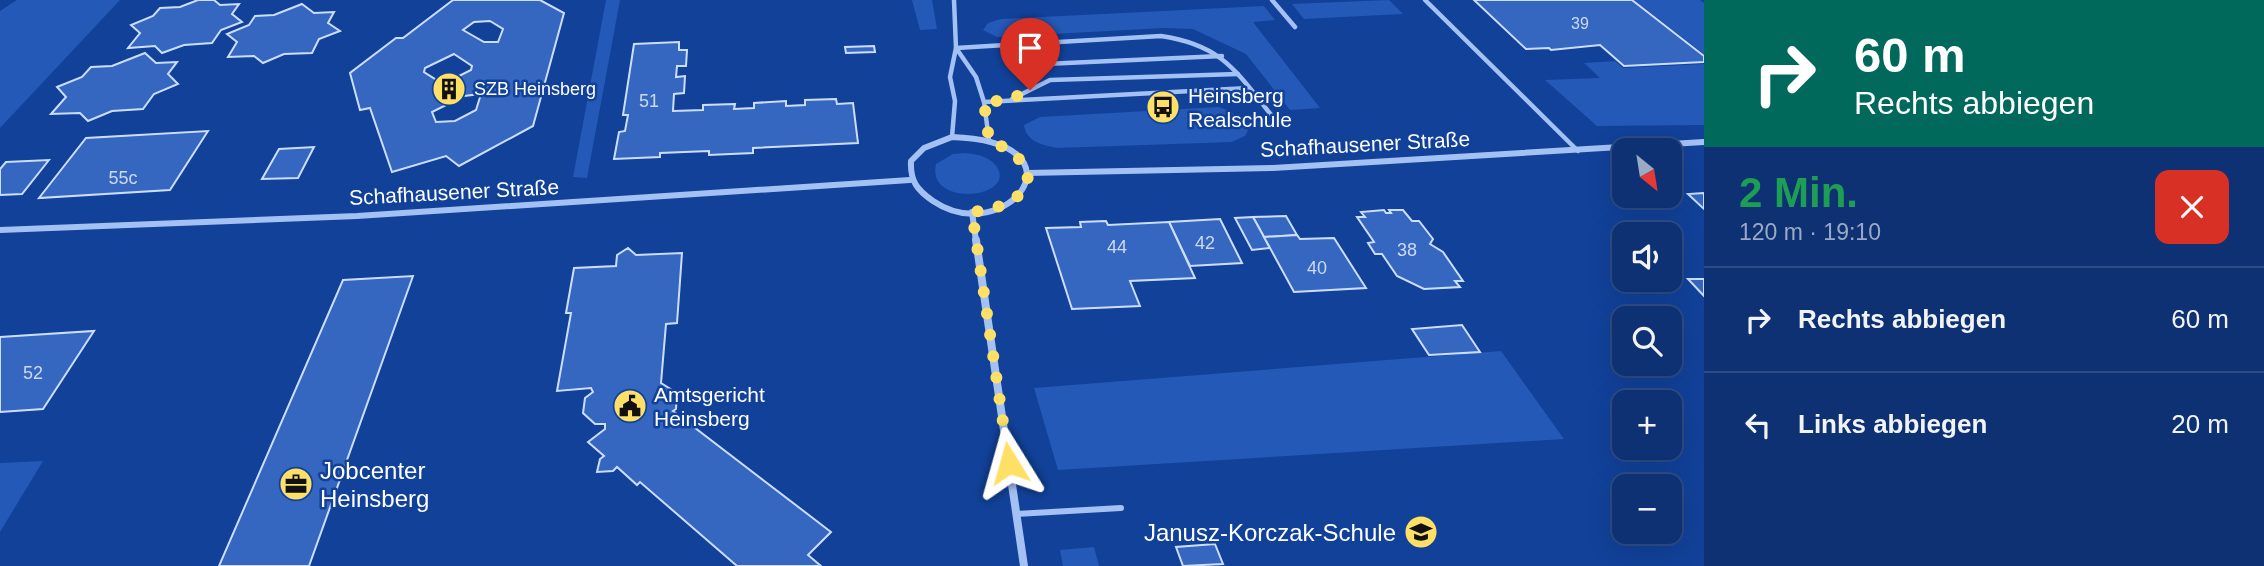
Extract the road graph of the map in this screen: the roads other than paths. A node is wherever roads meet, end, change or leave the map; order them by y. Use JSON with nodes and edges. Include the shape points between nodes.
{"nodes":[{"id":1,"x":954,"y":0,"type":"edge"},
{"id":2,"x":1272,"y":0,"type":"edge"},
{"id":3,"x":1424,"y":0,"type":"edge"},
{"id":4,"x":1295,"y":27,"type":"dead end"},
{"id":5,"x":956,"y":48,"type":"junction"},
{"id":6,"x":1222,"y":56,"type":"junction"},
{"id":7,"x":1022,"y":65,"type":"dead end"},
{"id":8,"x":1238,"y":74,"type":"junction"},
{"id":9,"x":1249,"y":88,"type":"junction"},
{"id":10,"x":1009,"y":100,"type":"junction"},
{"id":11,"x":984,"y":102,"type":"junction"},
{"id":12,"x":1272,"y":116,"type":"dead end"},
{"id":13,"x":952,"y":137,"type":"junction"},
{"id":14,"x":989,"y":140,"type":"junction"},
{"id":15,"x":1704,"y":142,"type":"edge"},
{"id":16,"x":1578,"y":151,"type":"junction"},
{"id":17,"x":1027,"y":173,"type":"junction"},
{"id":18,"x":910,"y":180,"type":"junction"},
{"id":19,"x":972,"y":212,"type":"junction"},
{"id":20,"x":0,"y":230,"type":"edge"},
{"id":21,"x":1121,"y":508,"type":"dead end"},
{"id":22,"x":1016,"y":514,"type":"junction"},
{"id":23,"x":1024,"y":566,"type":"edge"}],
"edges":[{"from":1,"to":5,"type":"lane"},
{"from":2,"to":4,"type":"lane"},
{"from":3,"to":16,"type":"lane"},
{"from":5,"to":6,"type":"lane","via":[[1161,36],[1185,38]]},
{"from":5,"to":11,"type":"lane","via":[[976,77]]},
{"from":5,"to":13,"type":"lane","via":[[950,77],[955,101]]},
{"from":6,"to":7,"type":"lane"},
{"from":6,"to":8,"type":"lane"},
{"from":8,"to":9,"type":"lane"},
{"from":8,"to":10,"type":"lane","via":[[1051,80]]},
{"from":9,"to":10,"type":"lane"},
{"from":9,"to":12,"type":"lane"},
{"from":10,"to":11,"type":"lane"},
{"from":11,"to":14,"type":"lane"},
{"from":13,"to":14,"type":"street"},
{"from":13,"to":18,"type":"street","via":[[929,144],[913,157]]},
{"from":14,"to":17,"type":"street","via":[[1021,159]]},
{"from":15,"to":16,"type":"street","name":"Schafhausener Straße"},
{"from":16,"to":17,"type":"street","name":"Schafhausener Straße","via":[[1273,167]]},
{"from":17,"to":19,"type":"street","via":[[1020,196],[999,208]]},
{"from":18,"to":19,"type":"street","via":[[932,203]]},
{"from":18,"to":20,"type":"street","name":"Schafhausener Straße","via":[[357,216]]},
{"from":19,"to":22,"type":"street"},
{"from":21,"to":22,"type":"lane"},
{"from":22,"to":23,"type":"street"}]}
